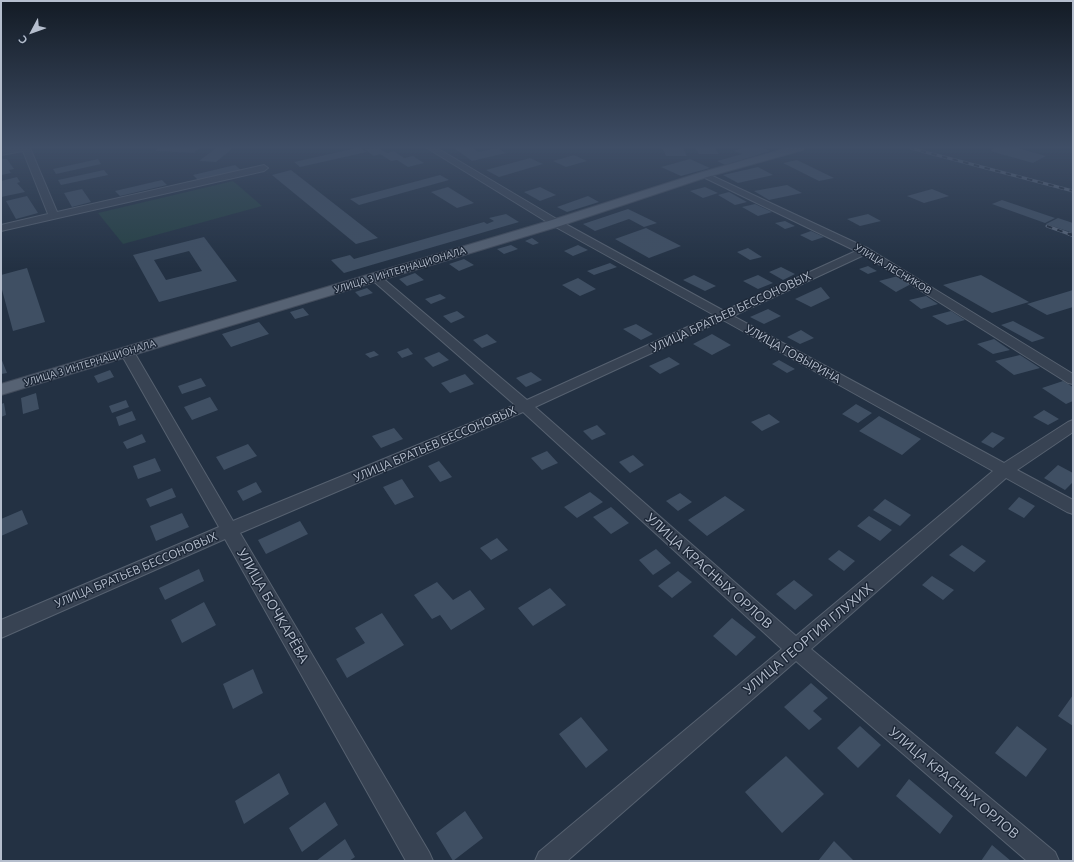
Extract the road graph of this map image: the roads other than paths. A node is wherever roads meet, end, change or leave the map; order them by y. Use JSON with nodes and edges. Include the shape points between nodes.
{"nodes":[{"id":1,"x":43,"y":188,"type":"edge"},
{"id":2,"x":176,"y":188,"type":"edge"},
{"id":3,"x":499,"y":188,"type":"edge"},
{"id":4,"x":662,"y":188,"type":"edge"},
{"id":5,"x":731,"y":188,"type":"edge"},
{"id":6,"x":54,"y":216,"type":"junction"},
{"id":7,"x":556,"y":222,"type":"junction"},
{"id":8,"x":1,"y":228,"type":"edge"},
{"id":9,"x":865,"y":251,"type":"junction"},
{"id":10,"x":375,"y":277,"type":"junction"},
{"id":11,"x":724,"y":315,"type":"junction"},
{"id":12,"x":127,"y":352,"type":"junction"},
{"id":13,"x":1073,"y":380,"type":"edge"},
{"id":14,"x":1,"y":390,"type":"edge"},
{"id":15,"x":525,"y":406,"type":"junction"},
{"id":16,"x":1073,"y":425,"type":"edge"},
{"id":17,"x":1004,"y":471,"type":"junction"},
{"id":18,"x":1073,"y":508,"type":"edge"},
{"id":19,"x":229,"y":530,"type":"junction"},
{"id":20,"x":1,"y":629,"type":"edge"},
{"id":21,"x":796,"y":650,"type":"junction"},
{"id":22,"x":420,"y":861,"type":"edge"},
{"id":23,"x":548,"y":861,"type":"edge"},
{"id":24,"x":1046,"y":861,"type":"edge"}],
"edges":[{"from":1,"to":6,"type":"street"},
{"from":2,"to":6,"type":"street"},
{"from":3,"to":7,"type":"street","name":"УЛИЦА ГОВЫРИНА"},
{"from":4,"to":7,"type":"main road","name":"УЛИЦА 3 ИНТЕРНАЦИОНАЛА"},
{"from":5,"to":9,"type":"street","name":"УЛИЦА ЛЕСНИКОВ"},
{"from":6,"to":8,"type":"street"},
{"from":7,"to":10,"type":"main road","name":"УЛИЦА 3 ИНТЕРНАЦИОНАЛА"},
{"from":7,"to":11,"type":"street","name":"УЛИЦА ГОВЫРИНА"},
{"from":9,"to":11,"type":"street","name":"УЛИЦА БРАТЬЕВ БЕССОНОВЫХ"},
{"from":9,"to":13,"type":"street","name":"УЛИЦА ЛЕСНИКОВ"},
{"from":10,"to":12,"type":"main road","name":"УЛИЦА 3 ИНТЕРНАЦИОНАЛА"},
{"from":10,"to":15,"type":"street","name":"УЛИЦА КРАСНЫХ ОРЛОВ"},
{"from":11,"to":15,"type":"street","name":"УЛИЦА БРАТЬЕВ БЕССОНОВЫХ"},
{"from":11,"to":17,"type":"street","name":"УЛИЦА ГОВЫРИНА"},
{"from":12,"to":14,"type":"main road","name":"УЛИЦА 3 ИНТЕРНАЦИОНАЛА"},
{"from":12,"to":19,"type":"street","name":"УЛИЦА БОЧКАРЁВА"},
{"from":15,"to":19,"type":"street","name":"УЛИЦА БРАТЬЕВ БЕССОНОВЫХ"},
{"from":15,"to":21,"type":"street","name":"УЛИЦА КРАСНЫХ ОРЛОВ"},
{"from":16,"to":17,"type":"street","name":"УЛИЦА ГЕОРГИЯ ГЛУХИХ"},
{"from":17,"to":18,"type":"street","name":"УЛИЦА ГОВЫРИНА"},
{"from":17,"to":21,"type":"street","name":"УЛИЦА ГЕОРГИЯ ГЛУХИХ"},
{"from":19,"to":20,"type":"street","name":"УЛИЦА БРАТЬЕВ БЕССОНОВЫХ"},
{"from":19,"to":22,"type":"street","name":"УЛИЦА БОЧКАРЁВА"},
{"from":21,"to":23,"type":"street","name":"УЛИЦА ГЕОРГИЯ ГЛУХИХ"},
{"from":21,"to":24,"type":"street","name":"УЛИЦА КРАСНЫХ ОРЛОВ"}]}
